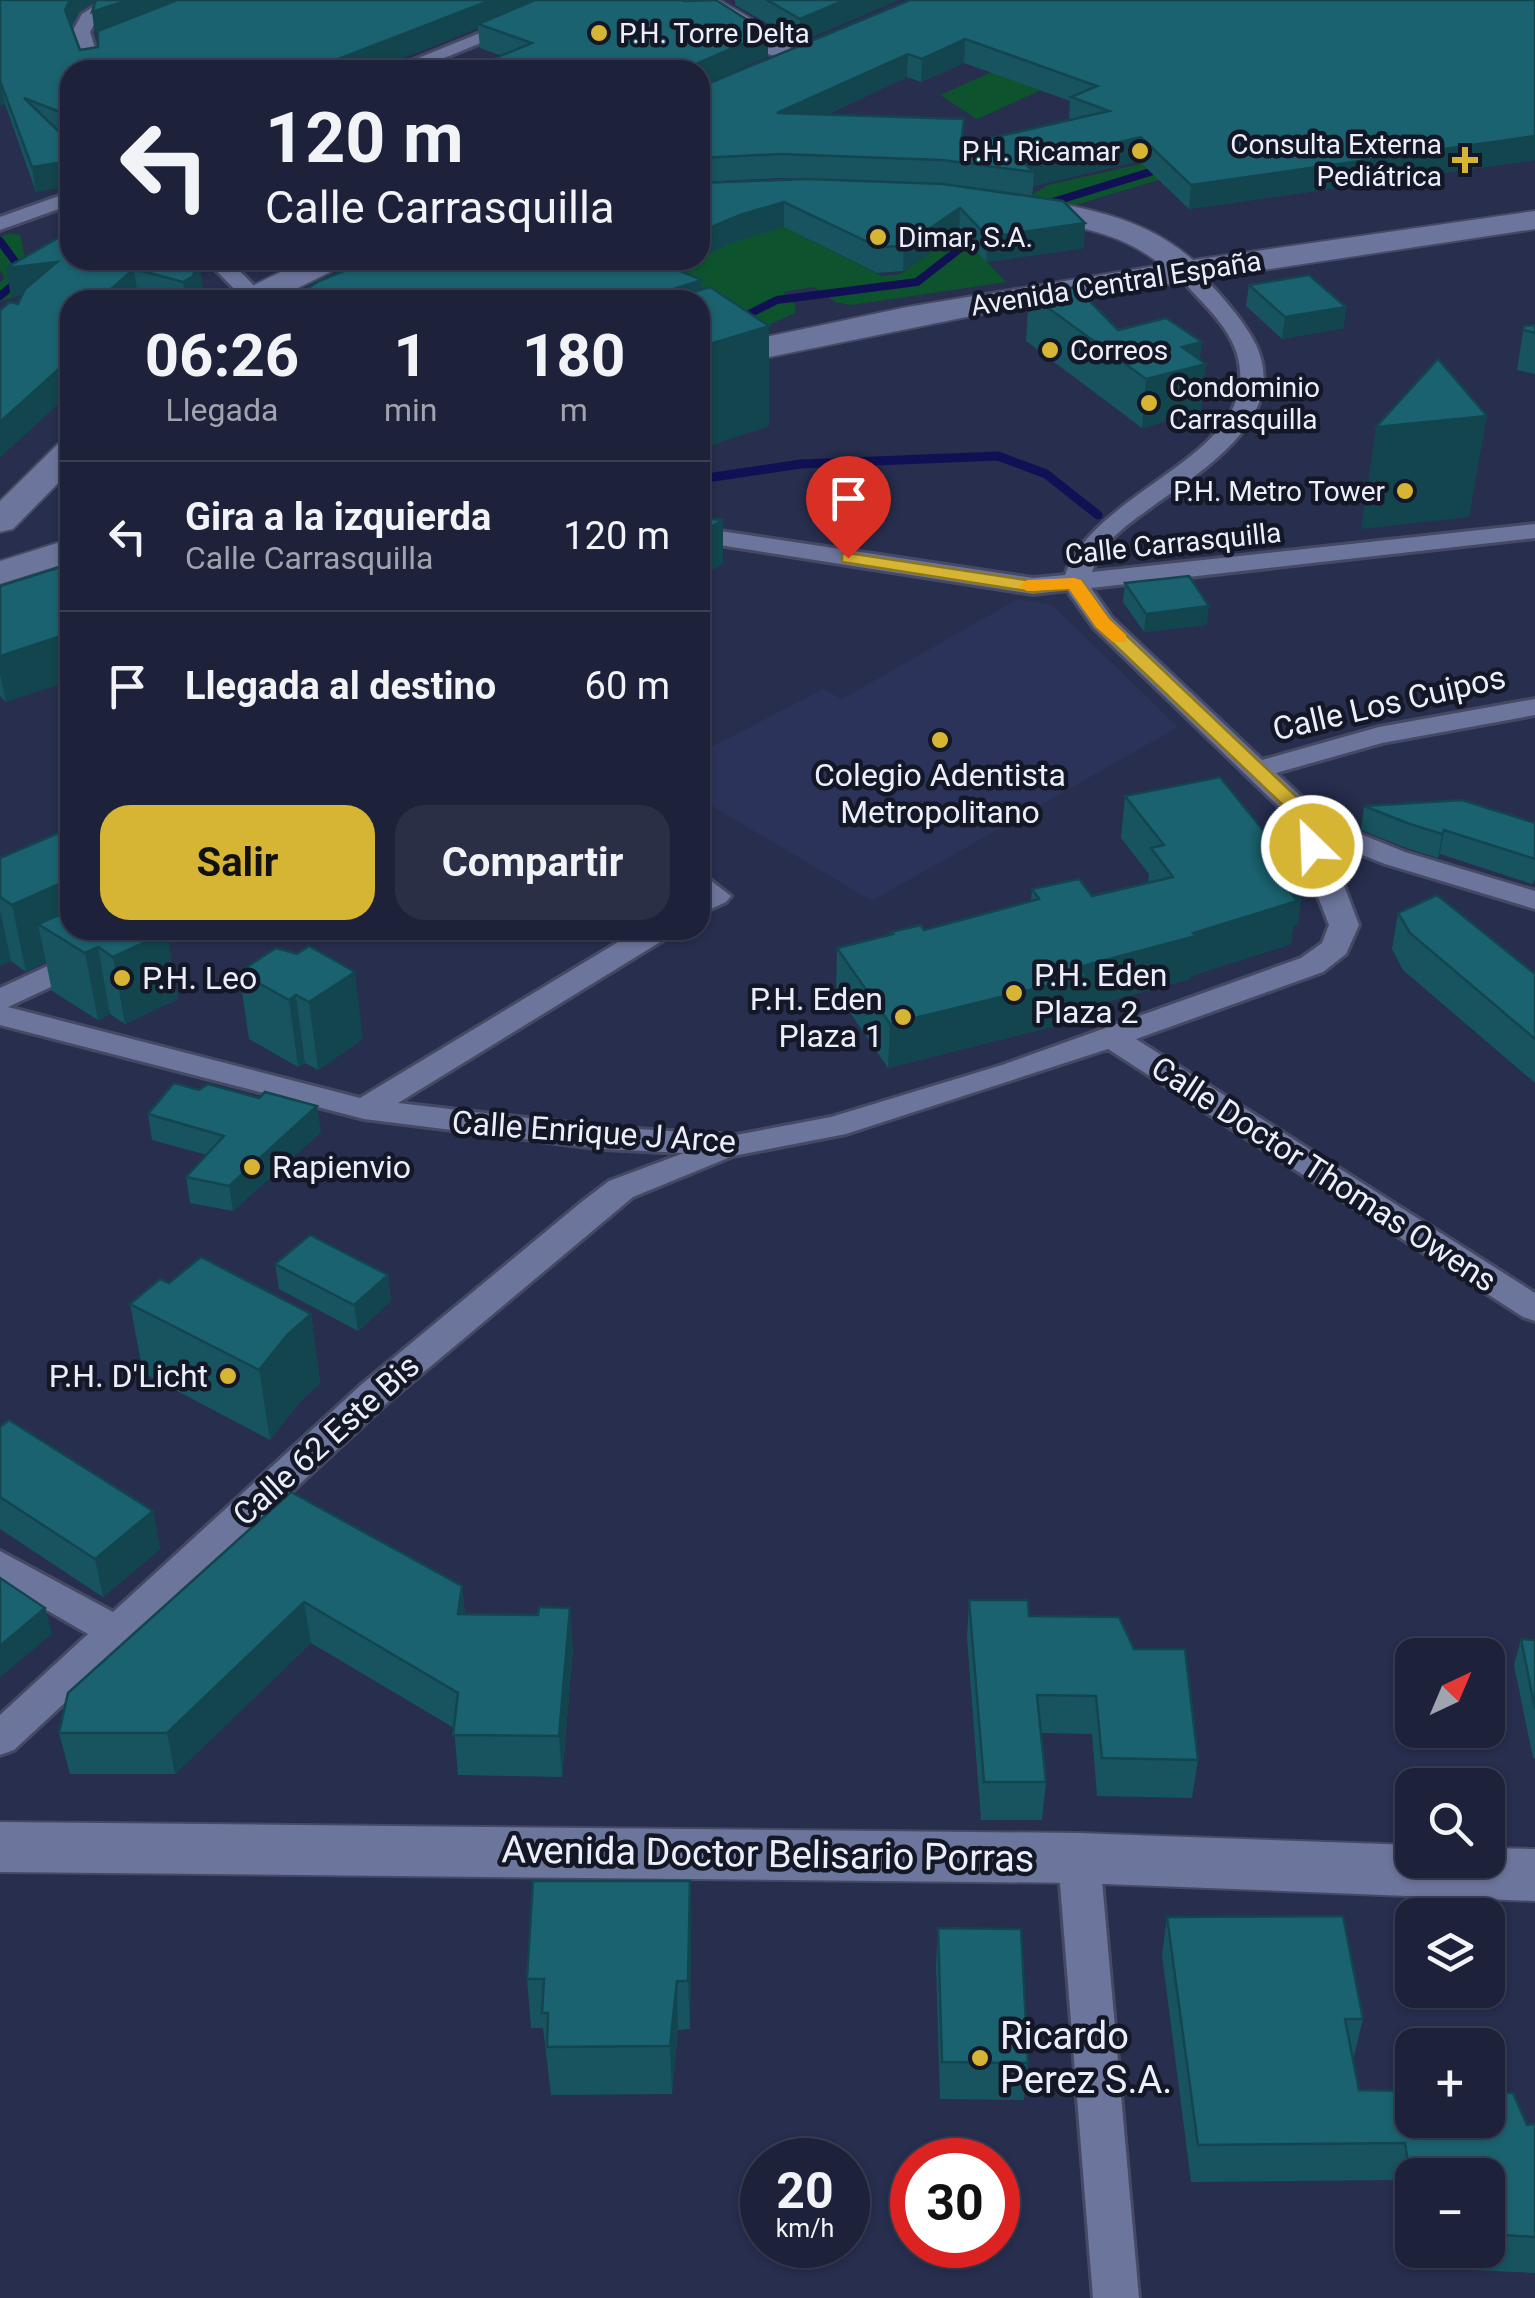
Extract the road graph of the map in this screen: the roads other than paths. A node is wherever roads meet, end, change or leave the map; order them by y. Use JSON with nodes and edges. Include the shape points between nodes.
{"nodes":[{"id":1,"x":116,"y":0,"type":"edge"},
{"id":2,"x":577,"y":0,"type":"edge"},
{"id":3,"x":702,"y":0,"type":"edge"},
{"id":4,"x":94,"y":60,"type":"edge"},
{"id":5,"x":424,"y":60,"type":"edge"},
{"id":6,"x":772,"y":68,"type":"edge"},
{"id":7,"x":60,"y":202,"type":"edge"},
{"id":8,"x":996,"y":203,"type":"edge"},
{"id":9,"x":1070,"y":215,"type":"junction"},
{"id":10,"x":1535,"y":220,"type":"edge"},
{"id":11,"x":4,"y":223,"type":"edge"},
{"id":12,"x":1121,"y":227,"type":"junction"},
{"id":13,"x":1189,"y":233,"type":"dead end"},
{"id":14,"x":1224,"y":236,"type":"dead end"},
{"id":15,"x":1355,"y":247,"type":"junction"},
{"id":16,"x":226,"y":270,"type":"edge"},
{"id":17,"x":309,"y":270,"type":"edge"},
{"id":18,"x":1186,"y":271,"type":"junction"},
{"id":19,"x":1084,"y":286,"type":"junction"},
{"id":20,"x":245,"y":290,"type":"edge"},
{"id":21,"x":268,"y":290,"type":"edge"},
{"id":22,"x":710,"y":359,"type":"edge"},
{"id":23,"x":60,"y":460,"type":"edge"},
{"id":24,"x":7,"y":514,"type":"edge"},
{"id":25,"x":1535,"y":531,"type":"edge"},
{"id":26,"x":60,"y":533,"type":"edge"},
{"id":27,"x":710,"y":537,"type":"edge"},
{"id":28,"x":60,"y":553,"type":"edge"},
{"id":29,"x":0,"y":573,"type":"edge"},
{"id":30,"x":1074,"y":584,"type":"junction"},
{"id":31,"x":1535,"y":707,"type":"edge"},
{"id":32,"x":1260,"y":769,"type":"junction"},
{"id":33,"x":1316,"y":826,"type":"junction"},
{"id":34,"x":1395,"y":858,"type":"junction"},
{"id":35,"x":1328,"y":884,"type":"junction"},
{"id":36,"x":1535,"y":900,"type":"edge"},
{"id":37,"x":128,"y":940,"type":"edge"},
{"id":38,"x":643,"y":940,"type":"edge"},
{"id":39,"x":0,"y":1000,"type":"edge"},
{"id":40,"x":0,"y":1015,"type":"edge"},
{"id":41,"x":1114,"y":1039,"type":"junction"},
{"id":42,"x":364,"y":1109,"type":"junction"},
{"id":43,"x":604,"y":1138,"type":"junction"},
{"id":44,"x":736,"y":1146,"type":"junction"},
{"id":45,"x":622,"y":1189,"type":"junction"},
{"id":46,"x":1535,"y":1309,"type":"edge"},
{"id":47,"x":0,"y":1564,"type":"edge"},
{"id":48,"x":115,"y":1631,"type":"junction"},
{"id":49,"x":0,"y":1738,"type":"edge"},
{"id":50,"x":0,"y":1847,"type":"edge"},
{"id":51,"x":1078,"y":1858,"type":"junction"},
{"id":52,"x":1528,"y":1885,"type":"edge"},
{"id":53,"x":1116,"y":2298,"type":"edge"}],
"edges":[{"from":1,"to":4,"type":"street","via":[[88,18],[81,32],[94,46]]},
{"from":2,"to":5,"type":"street"},
{"from":3,"to":6,"type":"main road","via":[[778,48],[810,52]]},
{"from":7,"to":11,"type":"street"},
{"from":8,"to":9,"type":"main road"},
{"from":9,"to":12,"type":"main road"},
{"from":9,"to":19,"type":"main road","via":[[1116,246],[1113,265]]},
{"from":10,"to":15,"type":"main road","name":"Avenida Central España"},
{"from":12,"to":13,"type":"main road"},
{"from":12,"to":18,"type":"main road","via":[[1161,246]]},
{"from":14,"to":15,"type":"main road"},
{"from":15,"to":18,"type":"main road","name":"Avenida Central España"},
{"from":16,"to":20,"type":"street"},
{"from":17,"to":21,"type":"main road"},
{"from":18,"to":19,"type":"main road","name":"Avenida Central España"},
{"from":18,"to":30,"type":"street","via":[[1247,351],[1254,380],[1250,408],[1218,445],[1092,543]]},
{"from":19,"to":22,"type":"main road","name":"Avenida Central España","via":[[866,323]]},
{"from":23,"to":24,"type":"main road"},
{"from":24,"to":26,"type":"main road"},
{"from":25,"to":30,"type":"street","name":"Calle Carrasquilla"},
{"from":27,"to":30,"type":"street","name":"Calle Carrasquilla","via":[[1033,586]]},
{"from":28,"to":29,"type":"main road"},
{"from":30,"to":32,"type":"street","via":[[1102,623]]},
{"from":31,"to":32,"type":"street","name":"Calle Los Cuipos","via":[[1379,735]]},
{"from":32,"to":33,"type":"street"},
{"from":33,"to":34,"type":"street"},
{"from":33,"to":35,"type":"street","name":"Calle Enrique J Arce","via":[[1312,846]]},
{"from":34,"to":35,"type":"street","via":[[1356,866]]},
{"from":34,"to":36,"type":"street"},
{"from":35,"to":41,"type":"street","name":"Calle Enrique J Arce","via":[[1344,925],[1324,957]]},
{"from":37,"to":39,"type":"street"},
{"from":38,"to":42,"type":"street"},
{"from":40,"to":42,"type":"street","name":"Calle Enrique J Arce"},
{"from":41,"to":44,"type":"street","name":"Calle Enrique J Arce","via":[[834,1127]]},
{"from":41,"to":46,"type":"street","name":"Calle Doctor Thomas Owens"},
{"from":42,"to":43,"type":"street","name":"Calle Enrique J Arce"},
{"from":43,"to":44,"type":"street","name":"Calle Enrique J Arce"},
{"from":43,"to":45,"type":"street"},
{"from":44,"to":45,"type":"street","name":"Calle 62 Este Bis"},
{"from":45,"to":48,"type":"street","name":"Calle 62 Este Bis","via":[[375,1393]]},
{"from":47,"to":48,"type":"street"},
{"from":48,"to":49,"type":"street","name":"Calle 62 Este Bis"},
{"from":50,"to":51,"type":"main road","name":"Avenida Doctor Belisario Porras"},
{"from":51,"to":52,"type":"main road","name":"Avenida Doctor Belisario Porras"},
{"from":51,"to":53,"type":"street"}]}
